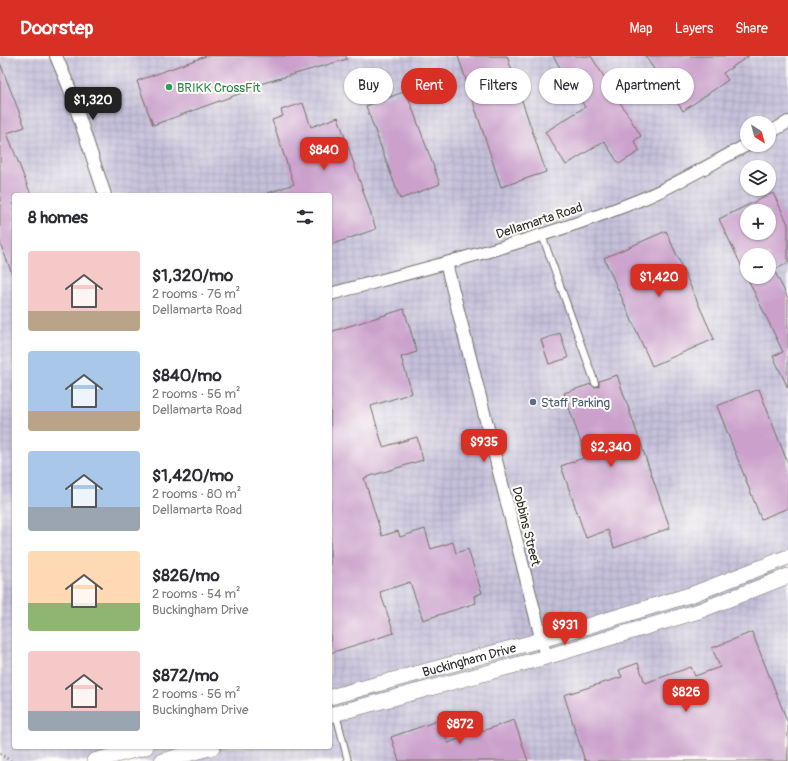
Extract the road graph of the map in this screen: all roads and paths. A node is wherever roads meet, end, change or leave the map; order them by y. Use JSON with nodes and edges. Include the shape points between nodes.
{"nodes":[{"id":1,"x":56,"y":56,"type":"edge"},
{"id":2,"x":788,"y":122,"type":"edge"},
{"id":3,"x":776,"y":129,"type":"edge"},
{"id":4,"x":740,"y":149,"type":"edge"},
{"id":5,"x":104,"y":193,"type":"edge"},
{"id":6,"x":542,"y":234,"type":"junction"},
{"id":7,"x":446,"y":263,"type":"junction"},
{"id":8,"x":332,"y":293,"type":"edge"},
{"id":9,"x":594,"y":383,"type":"dead end"},
{"id":10,"x":788,"y":557,"type":"edge"},
{"id":11,"x":788,"y":576,"type":"edge"},
{"id":12,"x":541,"y":640,"type":"junction"},
{"id":13,"x":546,"y":657,"type":"junction"},
{"id":14,"x":332,"y":696,"type":"edge"},
{"id":15,"x":333,"y":714,"type":"edge"},
{"id":16,"x":139,"y":749,"type":"edge"},
{"id":17,"x":206,"y":749,"type":"edge"},
{"id":18,"x":0,"y":754,"type":"edge"},
{"id":19,"x":11,"y":761,"type":"edge"},
{"id":20,"x":94,"y":761,"type":"edge"},
{"id":21,"x":162,"y":761,"type":"edge"},
{"id":22,"x":348,"y":761,"type":"edge"}],
"edges":[{"from":1,"to":5,"type":"street"},
{"from":2,"to":3,"type":"street"},
{"from":4,"to":6,"type":"street","name":"Dellamarta Road","via":[[643,198]]},
{"from":6,"to":7,"type":"street","name":"Dellamarta Road"},
{"from":6,"to":9,"type":"lane"},
{"from":7,"to":8,"type":"street","name":"Dellamarta Road"},
{"from":7,"to":12,"type":"street","name":"Dobbins Street"},
{"from":10,"to":12,"type":"street","name":"Buckingham Drive","via":[[693,594]]},
{"from":11,"to":13,"type":"street","name":"Buckingham Drive","via":[[699,611]]},
{"from":12,"to":13,"type":"street","name":"Dobbins Street"},
{"from":12,"to":14,"type":"street","name":"Buckingham Drive"},
{"from":13,"to":15,"type":"street","name":"Buckingham Drive"},
{"from":15,"to":22,"type":"lane"},
{"from":16,"to":20,"type":"street"},
{"from":17,"to":21,"type":"street"},
{"from":18,"to":19,"type":"path"}]}
